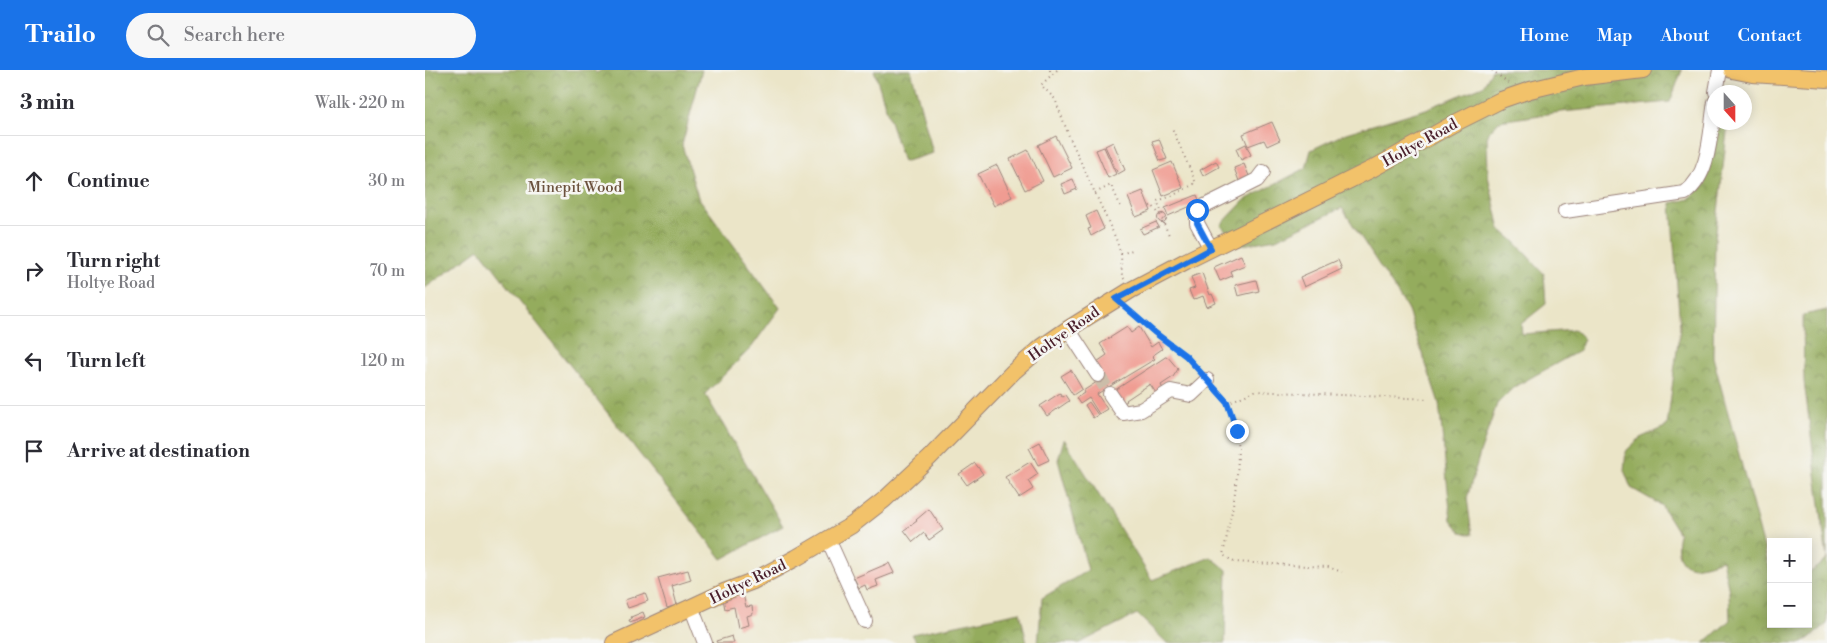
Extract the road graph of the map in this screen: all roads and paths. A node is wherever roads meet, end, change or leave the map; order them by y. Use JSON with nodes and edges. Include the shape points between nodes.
{"nodes":[{"id":1,"x":1050,"y":70,"type":"edge"},
{"id":2,"x":1057,"y":70,"type":"edge"},
{"id":3,"x":1492,"y":70,"type":"edge"},
{"id":4,"x":1643,"y":70,"type":"edge"},
{"id":5,"x":1720,"y":70,"type":"edge"},
{"id":6,"x":1732,"y":70,"type":"edge"},
{"id":7,"x":1050,"y":75,"type":"junction"},
{"id":8,"x":1827,"y":79,"type":"edge"},
{"id":9,"x":1717,"y":85,"type":"edge"},
{"id":10,"x":1521,"y":93,"type":"junction"},
{"id":11,"x":1172,"y":128,"type":"dead end"},
{"id":12,"x":1710,"y":130,"type":"edge"},
{"id":13,"x":1263,"y":172,"type":"dead end"},
{"id":14,"x":1095,"y":192,"type":"junction"},
{"id":15,"x":1150,"y":206,"type":"dead end"},
{"id":16,"x":1122,"y":210,"type":"dead end"},
{"id":17,"x":1565,"y":211,"type":"dead end"},
{"id":18,"x":1163,"y":223,"type":"junction"},
{"id":19,"x":1169,"y":235,"type":"dead end"},
{"id":20,"x":1135,"y":249,"type":"dead end"},
{"id":21,"x":1211,"y":249,"type":"junction"},
{"id":22,"x":1121,"y":254,"type":"junction"},
{"id":23,"x":1131,"y":290,"type":"junction"},
{"id":24,"x":1116,"y":299,"type":"junction"},
{"id":25,"x":1068,"y":329,"type":"junction"},
{"id":26,"x":1098,"y":375,"type":"tunnel mouth"},
{"id":27,"x":1207,"y":380,"type":"junction"},
{"id":28,"x":1110,"y":394,"type":"tunnel mouth"},
{"id":29,"x":1429,"y":399,"type":"dead end"},
{"id":30,"x":1227,"y":402,"type":"junction"},
{"id":31,"x":828,"y":539,"type":"junction"},
{"id":32,"x":1342,"y":572,"type":"dead end"},
{"id":33,"x":692,"y":608,"type":"junction"},
{"id":34,"x":865,"y":622,"type":"dead end"},
{"id":35,"x":614,"y":643,"type":"edge"},
{"id":36,"x":705,"y":643,"type":"edge"}],
"edges":[{"from":1,"to":7,"type":"path"},
{"from":2,"to":7,"type":"path"},
{"from":3,"to":10,"type":"path"},
{"from":4,"to":10,"type":"main road","name":"Holtye Road","via":[[1584,77]]},
{"from":5,"to":9,"type":"lane"},
{"from":6,"to":8,"type":"main road"},
{"from":7,"to":14,"type":"path","via":[[1041,85],[1055,98]]},
{"from":10,"to":21,"type":"main road","name":"Holtye Road","via":[[1453,124],[1372,169]]},
{"from":11,"to":18,"type":"path","via":[[1196,183],[1157,201],[1165,220]]},
{"from":12,"to":17,"type":"lane","via":[[1703,166],[1689,190],[1675,195]]},
{"from":13,"to":21,"type":"lane","via":[[1257,180],[1197,210],[1197,223]]},
{"from":14,"to":16,"type":"path","via":[[1111,184]]},
{"from":14,"to":22,"type":"path"},
{"from":15,"to":18,"type":"path"},
{"from":18,"to":19,"type":"path"},
{"from":20,"to":22,"type":"path"},
{"from":21,"to":23,"type":"main road","name":"Holtye Road"},
{"from":22,"to":23,"type":"path","via":[[1122,276]]},
{"from":23,"to":24,"type":"main road","name":"Holtye Road"},
{"from":24,"to":25,"type":"main road","name":"Holtye Road"},
{"from":24,"to":27,"type":"path","via":[[1186,356]]},
{"from":25,"to":26,"type":"lane"},
{"from":25,"to":31,"type":"main road","name":"Holtye Road","via":[[1013,372],[884,500]]},
{"from":27,"to":28,"type":"lane","via":[[1191,395],[1171,391],[1141,410],[1123,413]]},
{"from":27,"to":30,"type":"path"},
{"from":29,"to":30,"type":"path","via":[[1255,391]]},
{"from":30,"to":32,"type":"path","via":[[1237,431],[1238,470],[1223,555],[1234,562],[1328,567]]},
{"from":31,"to":33,"type":"main road","name":"Holtye Road","via":[[753,581]]},
{"from":31,"to":34,"type":"lane"},
{"from":33,"to":35,"type":"main road","name":"Holtye Road"},
{"from":33,"to":36,"type":"lane"}]}
